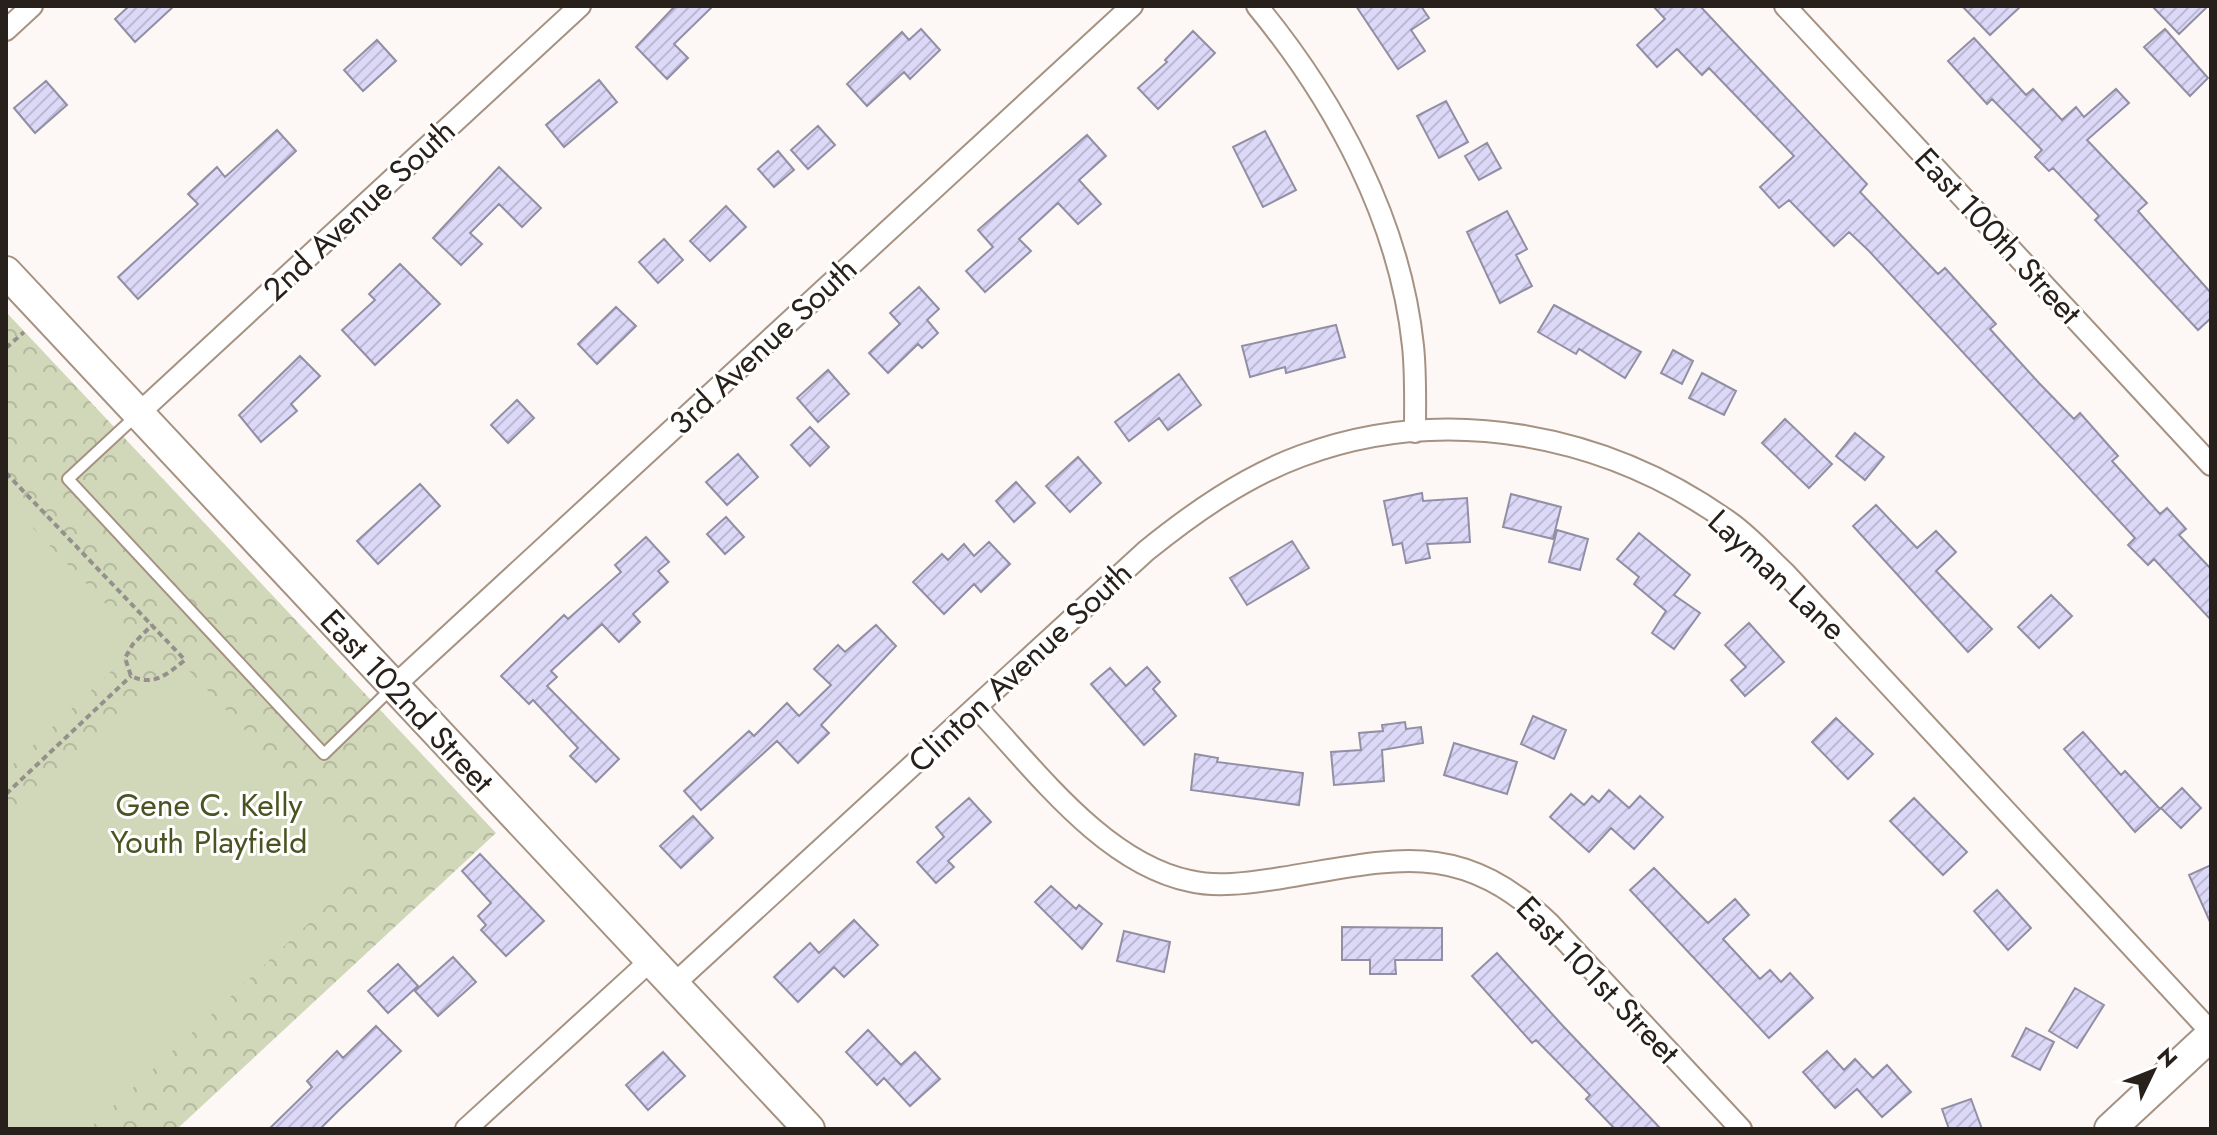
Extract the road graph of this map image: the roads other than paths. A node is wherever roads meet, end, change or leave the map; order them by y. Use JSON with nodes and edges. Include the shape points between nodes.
{"nodes":[{"id":1,"x":32,"y":6,"type":"edge"},
{"id":2,"x":580,"y":6,"type":"edge"},
{"id":3,"x":1132,"y":6,"type":"edge"},
{"id":4,"x":1257,"y":6,"type":"edge"},
{"id":5,"x":1785,"y":6,"type":"edge"},
{"id":6,"x":6,"y":30,"type":"edge"},
{"id":7,"x":6,"y":272,"type":"edge"},
{"id":8,"x":138,"y":414,"type":"junction"},
{"id":9,"x":1415,"y":432,"type":"junction"},
{"id":10,"x":2211,"y":465,"type":"edge"},
{"id":11,"x":394,"y":686,"type":"junction"},
{"id":12,"x":976,"y":707,"type":"junction"},
{"id":13,"x":650,"y":961,"type":"junction"},
{"id":14,"x":673,"y":985,"type":"junction"},
{"id":15,"x":2211,"y":1034,"type":"edge"},
{"id":16,"x":466,"y":1129,"type":"edge"},
{"id":17,"x":809,"y":1129,"type":"edge"},
{"id":18,"x":1741,"y":1129,"type":"edge"},
{"id":19,"x":2110,"y":1129,"type":"edge"}],
"edges":[{"from":1,"to":6,"type":"street"},
{"from":2,"to":8,"type":"street","name":"2nd Avenue South"},
{"from":3,"to":11,"type":"street","name":"3rd Avenue South"},
{"from":4,"to":9,"type":"street","via":[[1310,76],[1372,193],[1397,268],[1413,345]]},
{"from":5,"to":10,"type":"street","name":"East 100th Street"},
{"from":7,"to":8,"type":"street","name":"East 102nd Street"},
{"from":8,"to":11,"type":"street","name":"East 102nd Street"},
{"from":8,"to":11,"type":"lane","via":[[68,479],[324,754]]},
{"from":9,"to":12,"type":"street","name":"Clinton Avenue South","via":[[1300,456],[1193,513]]},
{"from":9,"to":15,"type":"street","name":"Layman Lane","via":[[1483,430],[1566,443],[1618,459],[1734,525],[1785,573]]},
{"from":11,"to":13,"type":"street","name":"East 102nd Street"},
{"from":12,"to":14,"type":"street","name":"Clinton Avenue South"},
{"from":12,"to":18,"type":"street","name":"East 101st Street","via":[[1115,847],[1191,882],[1231,884],[1403,859],[1482,874],[1519,895],[1549,923]]},
{"from":13,"to":14,"type":"street","name":"East 102nd Street"},
{"from":13,"to":16,"type":"street"},
{"from":14,"to":17,"type":"street","name":"East 102nd Street"},
{"from":15,"to":19,"type":"street"}]}
